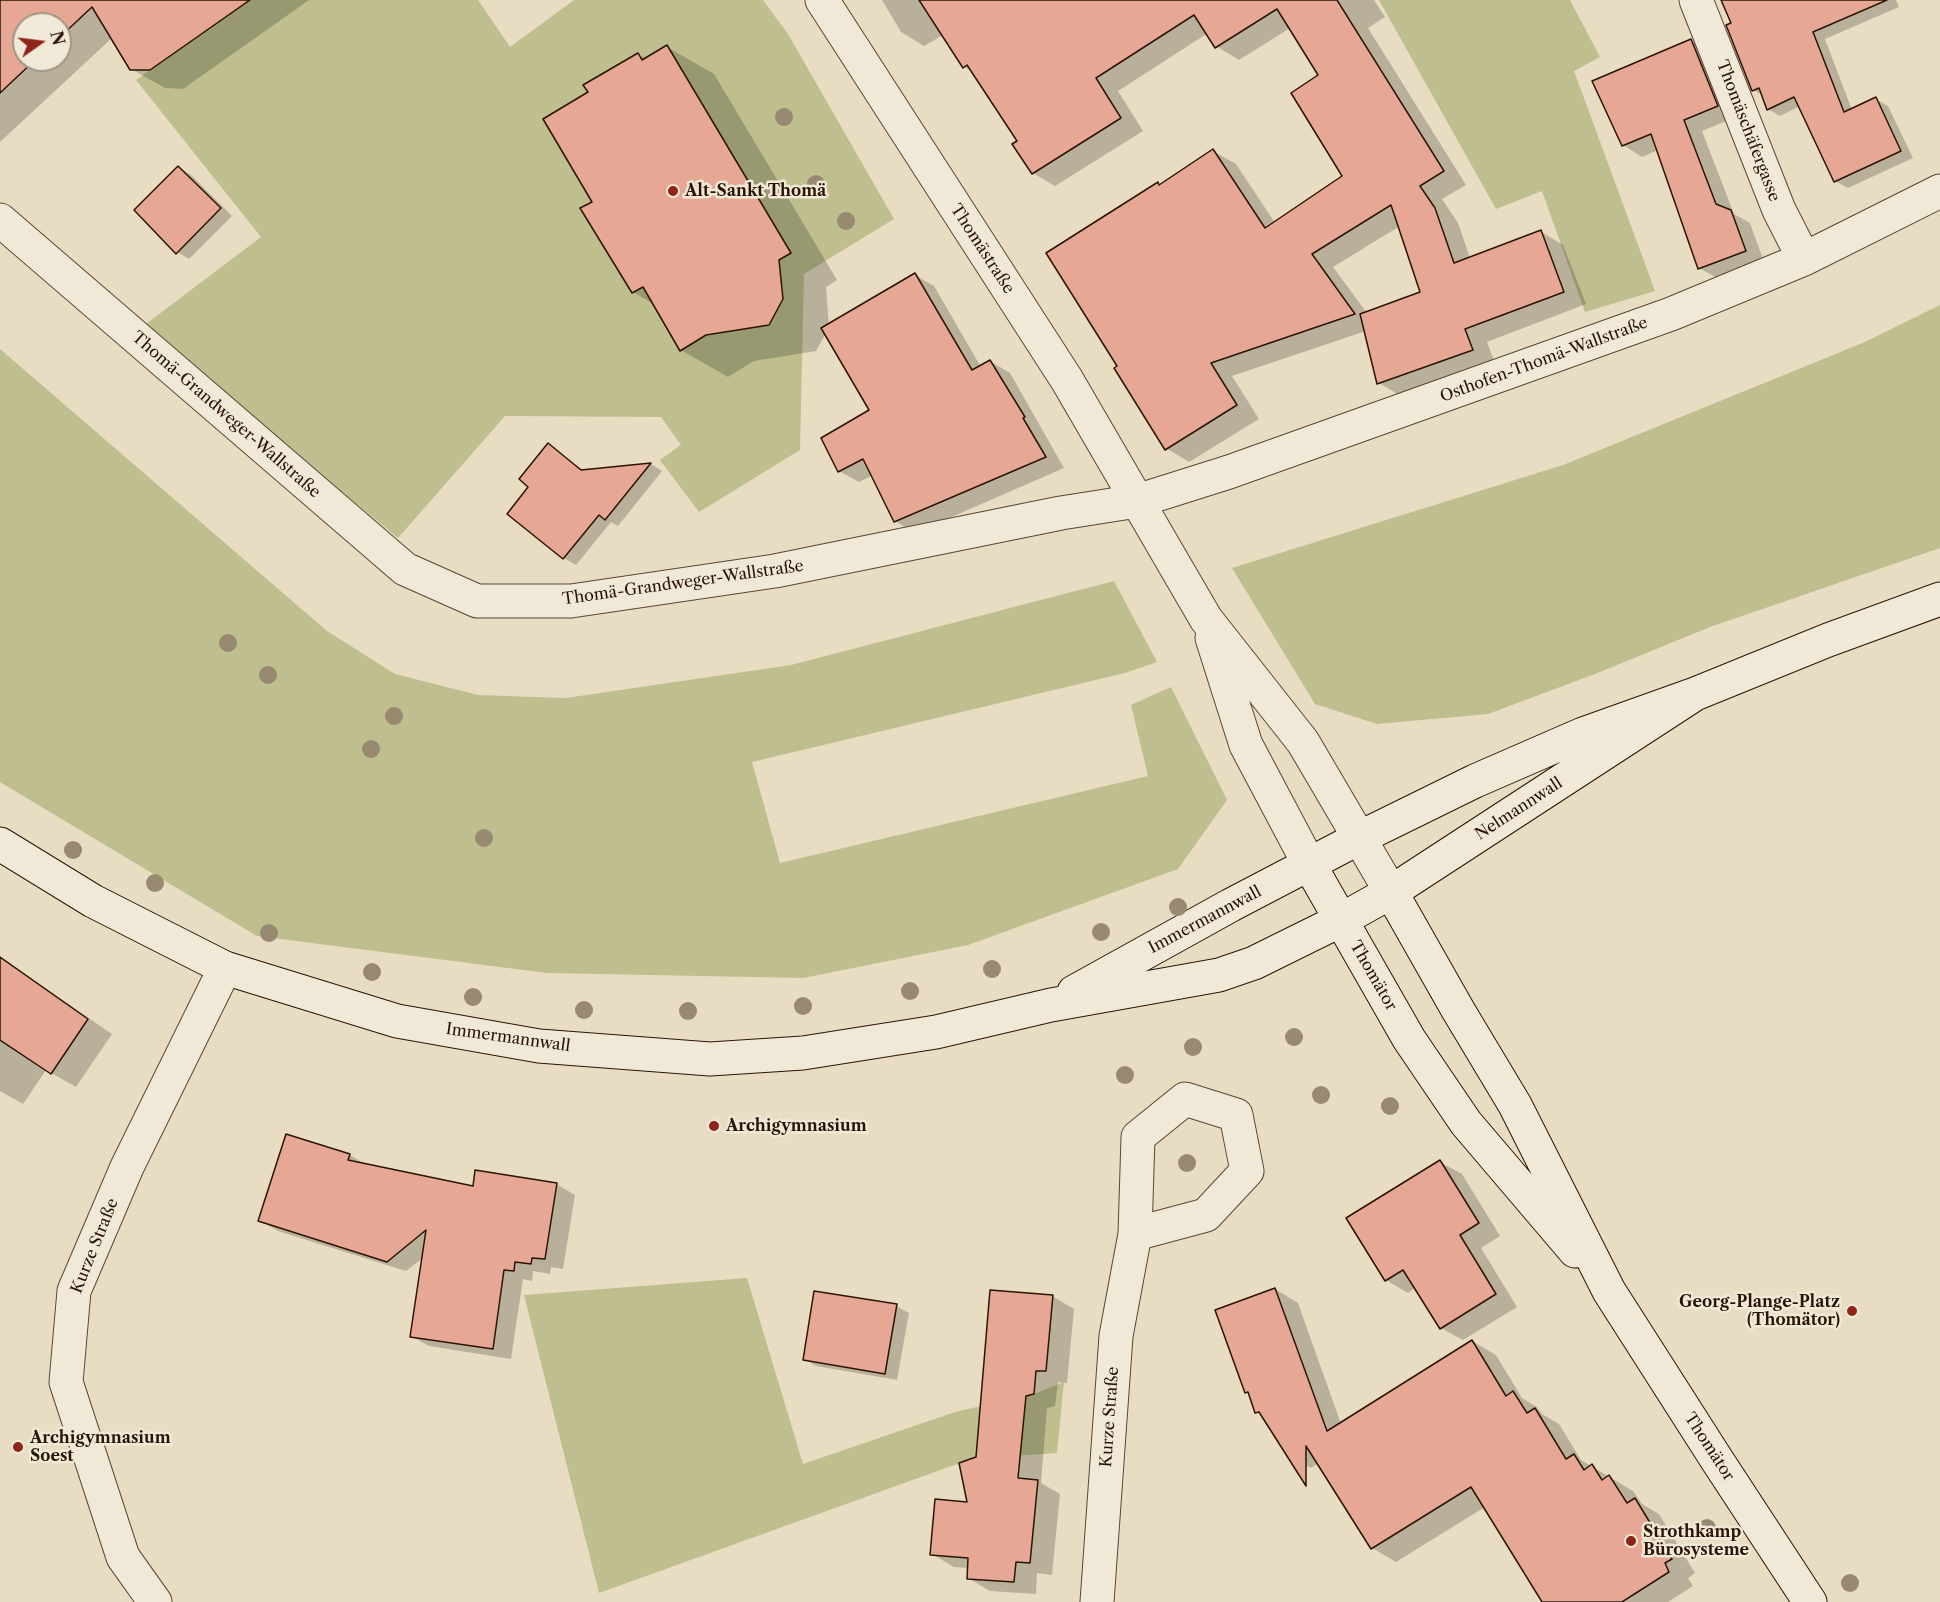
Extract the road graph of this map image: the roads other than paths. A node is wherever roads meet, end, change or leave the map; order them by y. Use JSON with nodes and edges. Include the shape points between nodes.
{"nodes":[{"id":1,"x":822,"y":0,"type":"edge"},
{"id":2,"x":1696,"y":0,"type":"edge"},
{"id":3,"x":1940,"y":191,"type":"edge"},
{"id":4,"x":0,"y":220,"type":"edge"},
{"id":5,"x":1804,"y":259,"type":"junction"},
{"id":6,"x":1137,"y":501,"type":"junction"},
{"id":7,"x":1940,"y":599,"type":"edge"},
{"id":8,"x":1206,"y":619,"type":"junction"},
{"id":9,"x":1695,"y":694,"type":"junction"},
{"id":10,"x":1359,"y":838,"type":"junction"},
{"id":11,"x":0,"y":844,"type":"edge"},
{"id":12,"x":1309,"y":864,"type":"junction"},
{"id":13,"x":1391,"y":892,"type":"junction"},
{"id":14,"x":1341,"y":920,"type":"junction"},
{"id":15,"x":225,"y":968,"type":"junction"},
{"id":16,"x":1051,"y":1005,"type":"junction"},
{"id":17,"x":1135,"y":1234,"type":"dead end"},
{"id":18,"x":1609,"y":1291,"type":"junction"},
{"id":19,"x":155,"y":1602,"type":"edge"},
{"id":20,"x":1097,"y":1602,"type":"edge"},
{"id":21,"x":1810,"y":1602,"type":"edge"}],
"edges":[{"from":1,"to":6,"type":"street","name":"Thomästraße","via":[[1067,380]]},
{"from":2,"to":5,"type":"street","name":"Thomäschäfergasse","via":[[1779,210]]},
{"from":3,"to":5,"type":"street","name":"Osthofen-Thomä-Wallstraße"},
{"from":4,"to":6,"type":"street","name":"Thomä-Grandweger-Wallstraße","via":[[405,569],[477,601],[571,601],[776,571]]},
{"from":5,"to":6,"type":"street","name":"Osthofen-Thomä-Wallstraße","via":[[1671,314],[1229,472]]},
{"from":6,"to":8,"type":"street","name":"Thomätor"},
{"from":7,"to":9,"type":"street","name":"Nelmannwall"},
{"from":8,"to":10,"type":"street","name":"Thomätor","via":[[1303,742]]},
{"from":8,"to":12,"type":"street","name":"Thomätor","via":[[1246,745]]},
{"from":9,"to":10,"type":"street","name":"Nelmannwall","via":[[1583,734]]},
{"from":9,"to":13,"type":"street","name":"Nelmannwall"},
{"from":10,"to":12,"type":"street","name":"Immermannwall"},
{"from":10,"to":13,"type":"street","name":"Thomätor"},
{"from":11,"to":15,"type":"street","name":"Immermannwall","via":[[93,901]]},
{"from":12,"to":14,"type":"street","name":"Thomätor"},
{"from":12,"to":16,"type":"street","name":"Immermannwall"},
{"from":13,"to":14,"type":"street","name":"Nelmannwall"},
{"from":13,"to":18,"type":"street","name":"Thomätor","via":[[1515,1105]]},
{"from":14,"to":16,"type":"street","name":"Immermannwall","via":[[1254,963],[1219,975]]},
{"from":14,"to":18,"type":"street","name":"Thomätor","via":[[1409,1039],[1466,1123]]},
{"from":15,"to":16,"type":"street","name":"Immermannwall","via":[[397,1021],[539,1046],[710,1059],[803,1053],[925,1034]]},
{"from":15,"to":19,"type":"street","name":"Kurze Straße","via":[[127,1167],[74,1291],[66,1382],[123,1557]]},
{"from":17,"to":20,"type":"street","name":"Kurze Straße","via":[[1116,1336]]},
{"from":18,"to":21,"type":"street","name":"Thomätor"}]}
